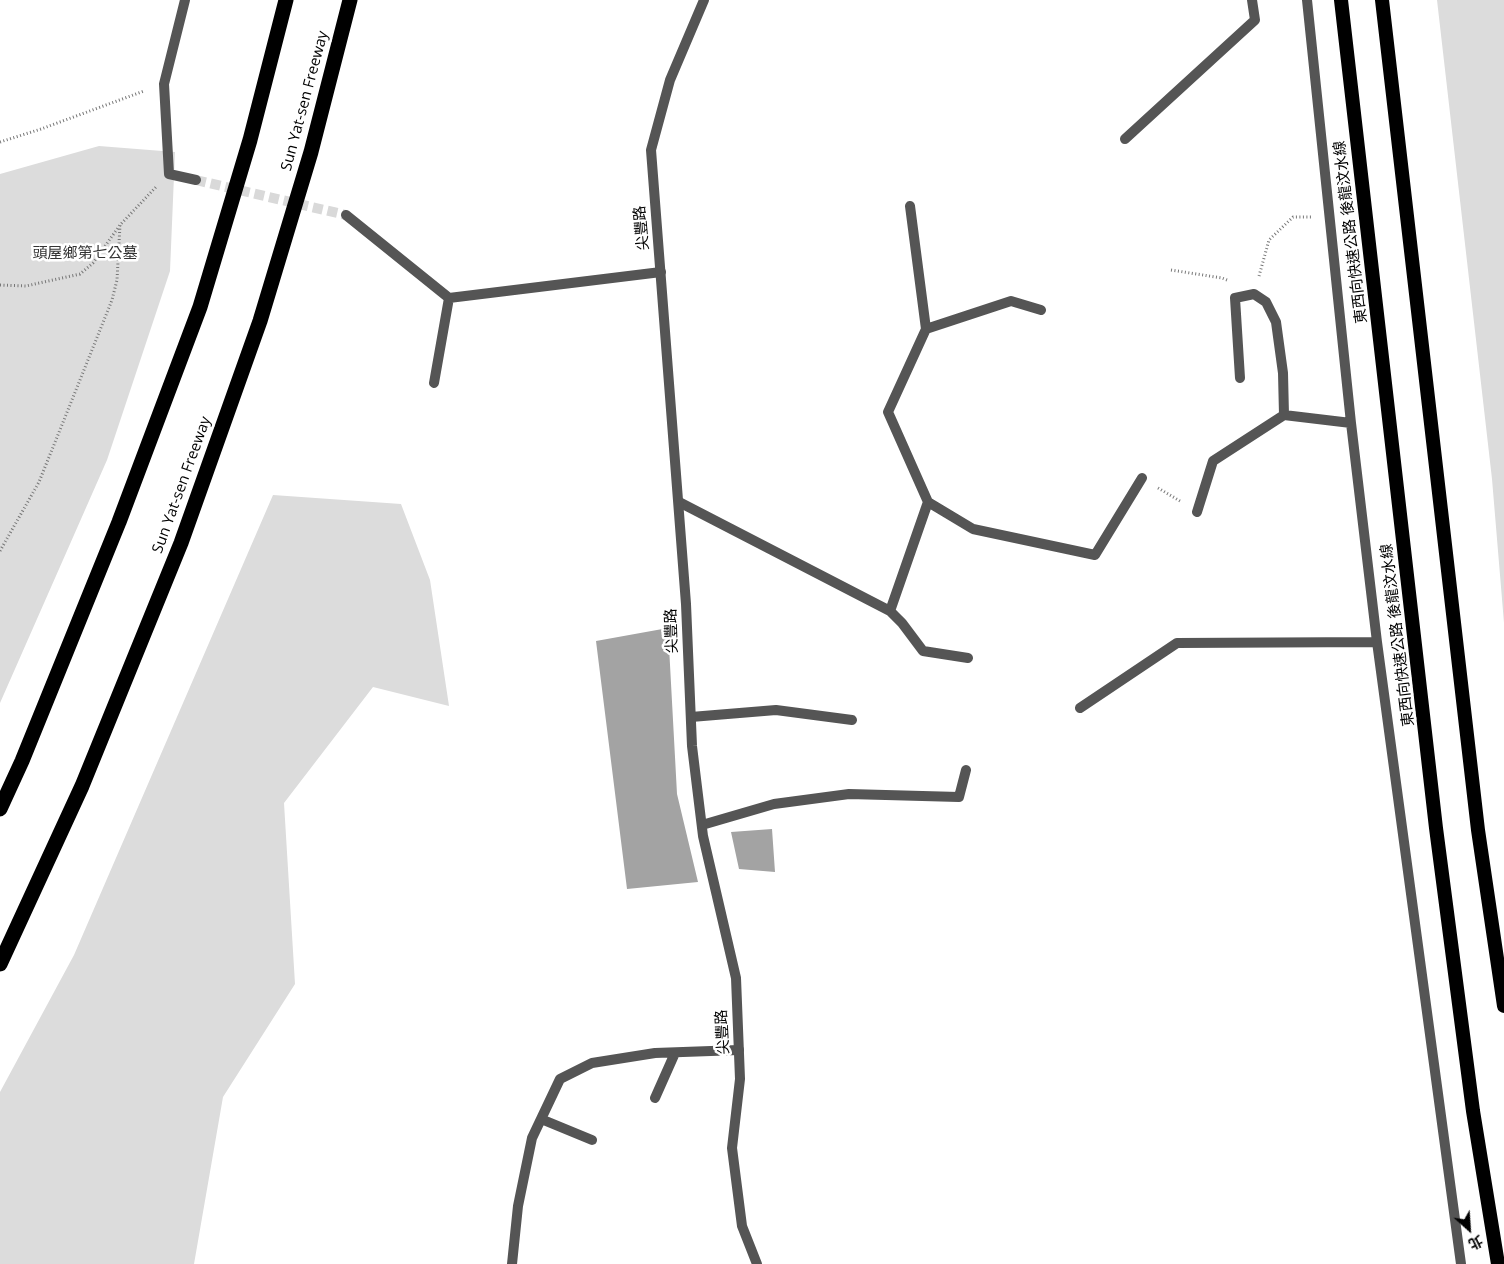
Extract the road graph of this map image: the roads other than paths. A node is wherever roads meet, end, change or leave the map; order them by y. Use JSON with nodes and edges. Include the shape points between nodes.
{"nodes":[{"id":1,"x":184,"y":0,"type":"edge"},
{"id":2,"x":286,"y":0,"type":"edge"},
{"id":3,"x":350,"y":0,"type":"edge"},
{"id":4,"x":704,"y":0,"type":"edge"},
{"id":5,"x":1252,"y":0,"type":"edge"},
{"id":6,"x":1307,"y":0,"type":"edge"},
{"id":7,"x":1340,"y":0,"type":"edge"},
{"id":8,"x":1382,"y":0,"type":"edge"},
{"id":9,"x":1125,"y":139,"type":"dead end"},
{"id":10,"x":196,"y":180,"type":"tunnel mouth"},
{"id":11,"x":910,"y":206,"type":"dead end"},
{"id":12,"x":346,"y":216,"type":"tunnel mouth"},
{"id":13,"x":661,"y":272,"type":"junction"},
{"id":14,"x":449,"y":298,"type":"junction"},
{"id":15,"x":1041,"y":310,"type":"dead end"},
{"id":16,"x":926,"y":329,"type":"junction"},
{"id":17,"x":1240,"y":378,"type":"dead end"},
{"id":18,"x":434,"y":383,"type":"dead end"},
{"id":19,"x":1284,"y":415,"type":"junction"},
{"id":20,"x":1351,"y":423,"type":"junction"},
{"id":21,"x":1142,"y":478,"type":"road end"},
{"id":22,"x":679,"y":502,"type":"junction"},
{"id":23,"x":928,"y":502,"type":"junction"},
{"id":24,"x":1197,"y":512,"type":"road end"},
{"id":25,"x":890,"y":612,"type":"junction"},
{"id":26,"x":1377,"y":642,"type":"junction"},
{"id":27,"x":968,"y":658,"type":"dead end"},
{"id":28,"x":1080,"y":708,"type":"dead end"},
{"id":29,"x":691,"y":717,"type":"junction"},
{"id":30,"x":852,"y":720,"type":"dead end"},
{"id":31,"x":966,"y":770,"type":"dead end"},
{"id":32,"x":0,"y":809,"type":"edge"},
{"id":33,"x":702,"y":826,"type":"junction"},
{"id":34,"x":0,"y":964,"type":"edge"},
{"id":35,"x":1504,"y":1006,"type":"edge"},
{"id":36,"x":739,"y":1050,"type":"junction"},
{"id":37,"x":675,"y":1053,"type":"junction"},
{"id":38,"x":655,"y":1098,"type":"dead end"},
{"id":39,"x":541,"y":1119,"type":"junction"},
{"id":40,"x":592,"y":1140,"type":"dead end"},
{"id":41,"x":512,"y":1264,"type":"edge"},
{"id":42,"x":757,"y":1264,"type":"edge"},
{"id":43,"x":1461,"y":1264,"type":"edge"},
{"id":44,"x":1498,"y":1264,"type":"edge"}],
"edges":[{"from":1,"to":10,"type":"street","via":[[164,84],[169,174]]},
{"from":2,"to":32,"type":"highway","via":[[250,140],[200,307],[120,522]]},
{"from":3,"to":34,"type":"highway","name":"Sun Yat-sen Freeway","via":[[310,152],[260,321],[181,543],[82,786]]},
{"from":4,"to":13,"type":"street","name":"尖豐路","via":[[670,80],[651,150]]},
{"from":5,"to":9,"type":"street","via":[[1255,20]]},
{"from":6,"to":20,"type":"street"},
{"from":7,"to":44,"type":"highway","name":"東西向快速公路 後龍汶水線","via":[[1436,828],[1472,1111]]},
{"from":8,"to":35,"type":"highway","via":[[1478,830]]},
{"from":11,"to":16,"type":"street"},
{"from":12,"to":14,"type":"street"},
{"from":13,"to":14,"type":"street"},
{"from":13,"to":22,"type":"street","name":"尖豐路"},
{"from":14,"to":18,"type":"street"},
{"from":15,"to":16,"type":"street","via":[[1011,301]]},
{"from":16,"to":23,"type":"street","via":[[888,412]]},
{"from":17,"to":19,"type":"street","via":[[1235,298],[1254,294],[1266,302],[1276,322]]},
{"from":19,"to":20,"type":"street"},
{"from":19,"to":24,"type":"street","via":[[1213,461]]},
{"from":20,"to":26,"type":"street"},
{"from":21,"to":23,"type":"street","via":[[1094,555],[973,529]]},
{"from":22,"to":25,"type":"street"},
{"from":22,"to":29,"type":"street","name":"尖豐路"},
{"from":23,"to":25,"type":"street"},
{"from":25,"to":27,"type":"street","via":[[902,622],[923,651]]},
{"from":26,"to":28,"type":"street","via":[[1177,643]]},
{"from":26,"to":43,"type":"street"},
{"from":29,"to":30,"type":"street","via":[[776,710]]},
{"from":29,"to":33,"type":"street","name":"尖豐路"},
{"from":31,"to":33,"type":"street","via":[[959,797],[849,794],[774,804]]},
{"from":33,"to":36,"type":"street","name":"尖豐路","via":[[736,978]]},
{"from":36,"to":37,"type":"street"},
{"from":36,"to":42,"type":"street","name":"尖豐路","via":[[740,1079],[732,1148],[742,1226]]},
{"from":37,"to":38,"type":"street"},
{"from":37,"to":39,"type":"street","via":[[592,1063],[560,1079]]},
{"from":39,"to":40,"type":"street"},
{"from":39,"to":41,"type":"street","via":[[532,1138],[518,1206]]}]}
